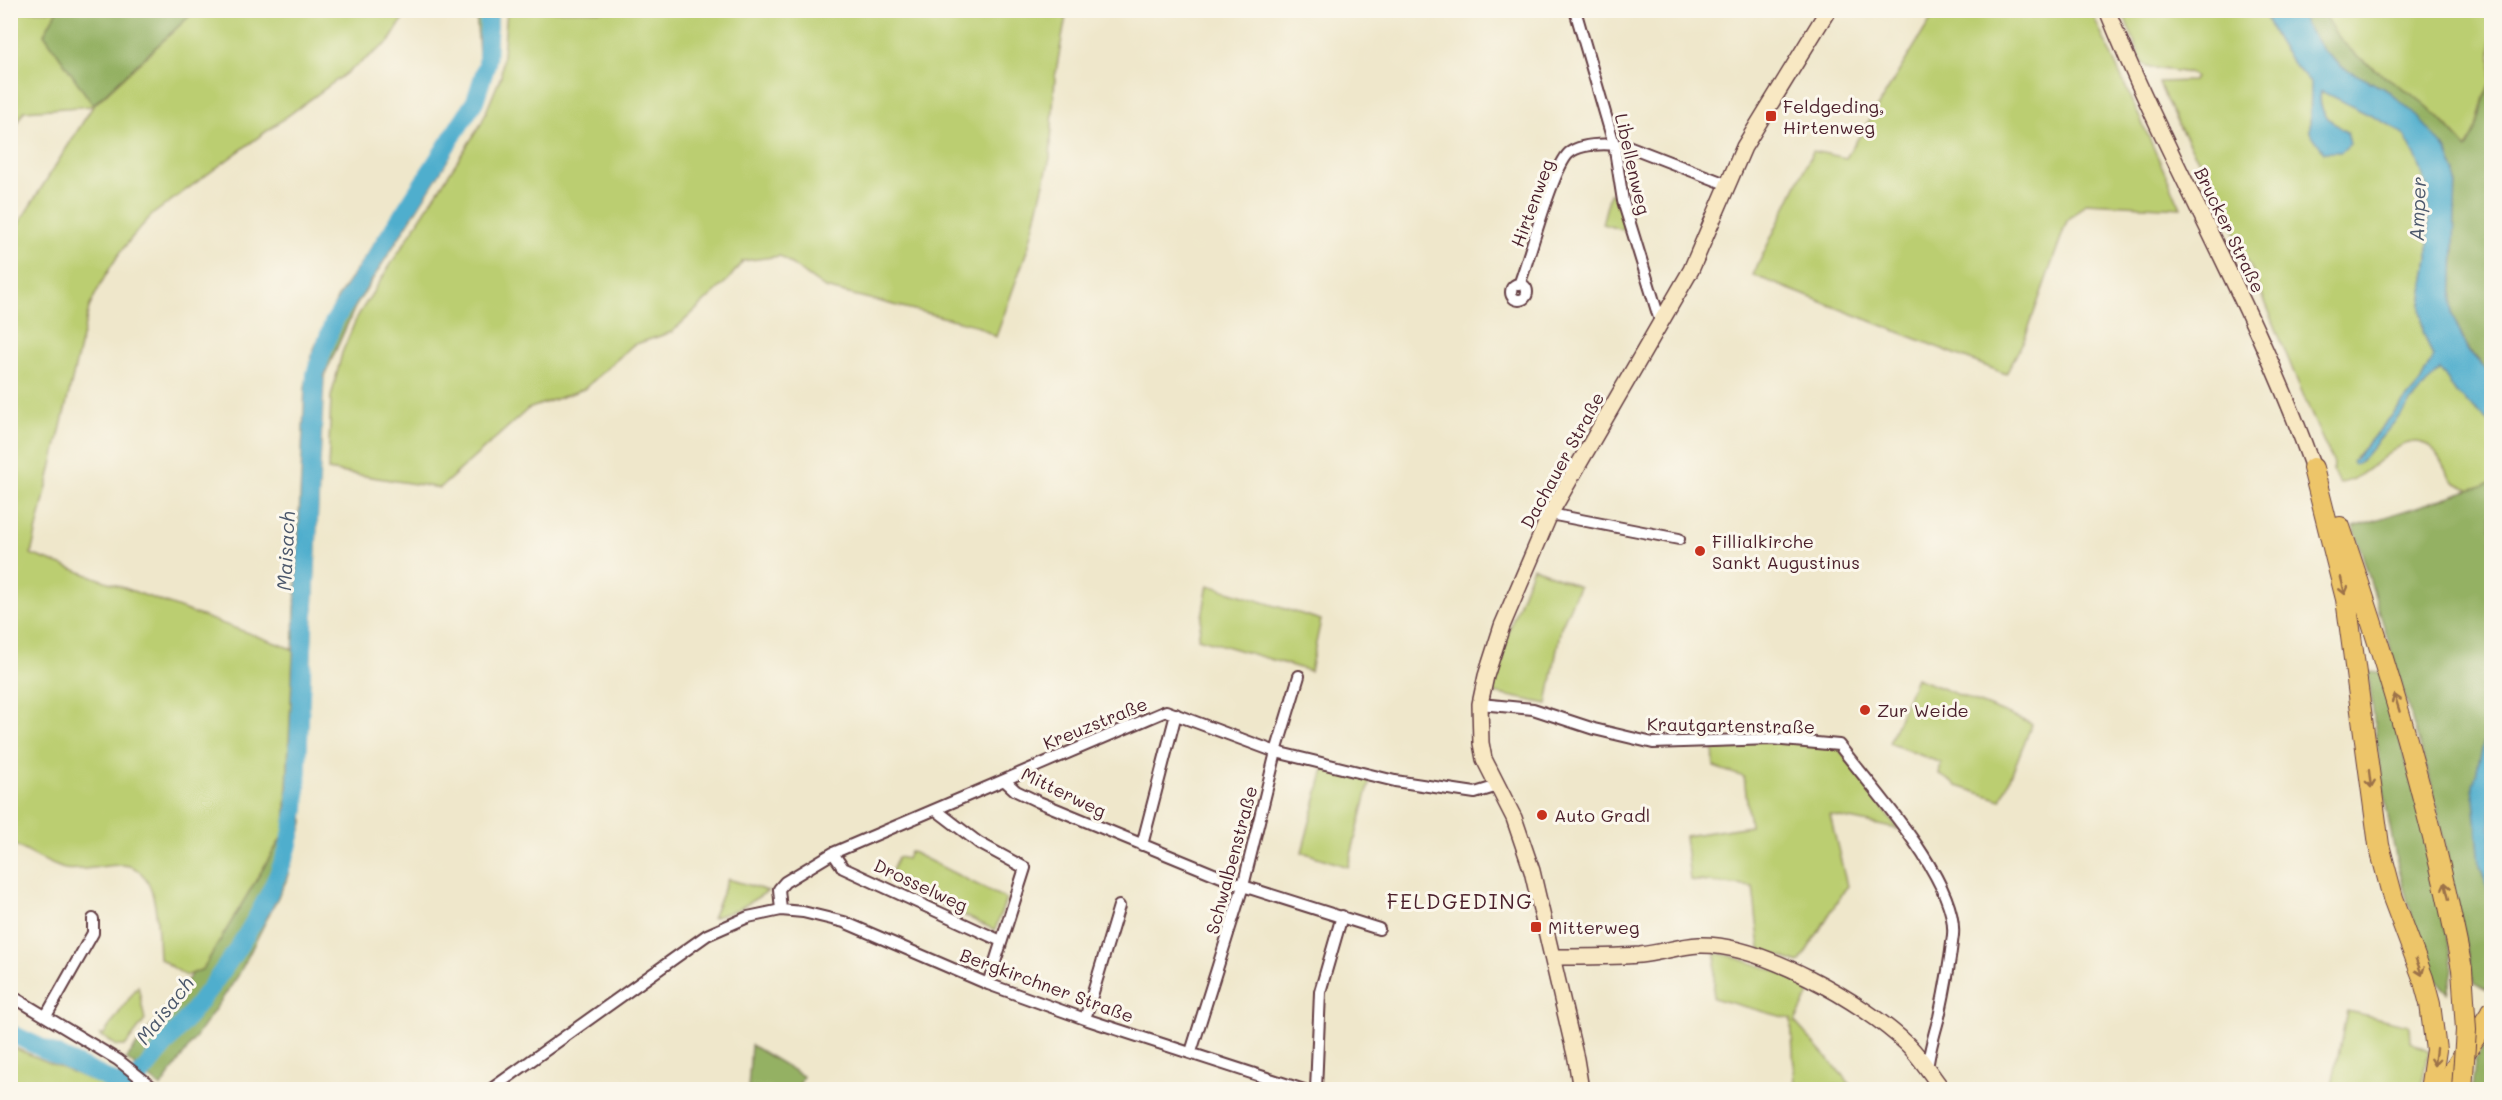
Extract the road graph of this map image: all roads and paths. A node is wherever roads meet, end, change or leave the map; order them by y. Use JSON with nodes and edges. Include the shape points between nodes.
{"nodes":[{"id":1,"x":1575,"y":10,"type":"edge"},
{"id":2,"x":1828,"y":10,"type":"edge"},
{"id":3,"x":2107,"y":10,"type":"edge"},
{"id":4,"x":1614,"y":144,"type":"junction"},
{"id":5,"x":1726,"y":184,"type":"junction"},
{"id":6,"x":1519,"y":285,"type":"dead end"},
{"id":7,"x":1661,"y":324,"type":"junction"},
{"id":8,"x":2313,"y":468,"type":"junction"},
{"id":9,"x":1550,"y":514,"type":"junction"},
{"id":10,"x":1679,"y":539,"type":"dead end"},
{"id":11,"x":1299,"y":676,"type":"dead end"},
{"id":12,"x":1480,"y":704,"type":"junction"},
{"id":13,"x":1176,"y":714,"type":"junction"},
{"id":14,"x":1276,"y":752,"type":"junction"},
{"id":15,"x":1005,"y":781,"type":"junction"},
{"id":16,"x":1498,"y":786,"type":"junction"},
{"id":17,"x":936,"y":810,"type":"junction"},
{"id":18,"x":1142,"y":845,"type":"junction"},
{"id":19,"x":833,"y":853,"type":"junction"},
{"id":20,"x":1243,"y":886,"type":"junction"},
{"id":21,"x":1119,"y":906,"type":"dead end"},
{"id":22,"x":781,"y":910,"type":"junction"},
{"id":23,"x":1342,"y":916,"type":"junction"},
{"id":24,"x":93,"y":919,"type":"dead end"},
{"id":25,"x":1379,"y":929,"type":"dead end"},
{"id":26,"x":1001,"y":941,"type":"junction"},
{"id":27,"x":1554,"y":957,"type":"junction"},
{"id":28,"x":988,"y":984,"type":"junction"},
{"id":29,"x":10,"y":995,"type":"edge"},
{"id":30,"x":2492,"y":1011,"type":"edge"},
{"id":31,"x":46,"y":1016,"type":"junction"},
{"id":32,"x":1085,"y":1019,"type":"junction"},
{"id":33,"x":1191,"y":1052,"type":"junction"},
{"id":34,"x":1928,"y":1070,"type":"junction"},
{"id":35,"x":154,"y":1088,"type":"edge"},
{"id":36,"x":490,"y":1089,"type":"edge"},
{"id":37,"x":1304,"y":1089,"type":"edge"},
{"id":38,"x":1316,"y":1089,"type":"edge"},
{"id":39,"x":1581,"y":1089,"type":"edge"},
{"id":40,"x":1943,"y":1089,"type":"edge"},
{"id":41,"x":2430,"y":1089,"type":"edge"},
{"id":42,"x":2441,"y":1089,"type":"edge"},
{"id":43,"x":2462,"y":1089,"type":"edge"}],
"edges":[{"from":1,"to":4,"type":"street","name":"Libellenweg"},
{"from":2,"to":5,"type":"street","name":"Dachauer Straße","via":[[1744,147]]},
{"from":3,"to":8,"type":"street","name":"Brucker Straße","via":[[2141,92],[2254,321]]},
{"from":4,"to":5,"type":"street","name":"Hirtenweg"},
{"from":4,"to":6,"type":"street","name":"Hirtenweg","via":[[1581,148],[1568,154],[1557,173]]},
{"from":4,"to":7,"type":"street","name":"Libellenweg","via":[[1623,201]]},
{"from":5,"to":7,"type":"street","name":"Dachauer Straße","via":[[1691,270]]},
{"from":7,"to":9,"type":"street","name":"Dachauer Straße"},
{"from":8,"to":41,"type":"highway","one_way":true,"via":[[2346,599],[2379,845],[2430,1004],[2436,1050]]},
{"from":43,"to":8,"type":"highway","one_way":true,"bridge":true,"via":[[2466,1030],[2462,969],[2436,843],[2415,763],[2347,548]]},
{"from":9,"to":10,"type":"street"},
{"from":9,"to":12,"type":"street","name":"Dachauer Straße","via":[[1502,626]]},
{"from":11,"to":14,"type":"street","name":"Schwalbenstraße"},
{"from":12,"to":16,"type":"street","name":"Dachauer Straße","via":[[1482,751]]},
{"from":12,"to":34,"type":"street","name":"Krautgartenstraße","via":[[1533,709],[1594,729],[1653,742],[1771,739],[1839,746],[1925,856],[1943,889],[1953,932]]},
{"from":13,"to":14,"type":"street","name":"Kreuzstraße"},
{"from":13,"to":15,"type":"street","name":"Kreuzstraße","via":[[1166,711],[1050,758]]},
{"from":13,"to":18,"type":"street"},
{"from":14,"to":16,"type":"street","name":"Kreuzstraße","via":[[1443,790],[1475,793]]},
{"from":14,"to":20,"type":"street","name":"Schwalbenstraße"},
{"from":15,"to":17,"type":"street","name":"Kreuzstraße"},
{"from":15,"to":18,"type":"street","name":"Mitterweg","via":[[1024,795]]},
{"from":16,"to":27,"type":"street","name":"Dachauer Straße","via":[[1523,840]]},
{"from":17,"to":19,"type":"street","name":"Kreuzstraße"},
{"from":17,"to":26,"type":"street","via":[[979,843],[1025,868]]},
{"from":18,"to":20,"type":"street","name":"Mitterweg"},
{"from":19,"to":22,"type":"street","name":"Kreuzstraße","via":[[785,882],[779,889]]},
{"from":19,"to":26,"type":"street","name":"Drosselweg","via":[[843,868]]},
{"from":20,"to":23,"type":"street","name":"Mitterweg"},
{"from":20,"to":33,"type":"street","name":"Schwalbenstraße"},
{"from":21,"to":32,"type":"street"},
{"from":22,"to":28,"type":"street","name":"Bergkirchner Straße","via":[[844,922]]},
{"from":22,"to":36,"type":"street","name":"Bergkirchner Straße","via":[[748,917],[707,935]]},
{"from":23,"to":25,"type":"street","name":"Mitterweg"},
{"from":23,"to":38,"type":"street","via":[[1320,992]]},
{"from":24,"to":31,"type":"street","via":[[93,933]]},
{"from":26,"to":28,"type":"street"},
{"from":27,"to":34,"type":"street","via":[[1642,955],[1699,945],[1728,948],[1836,991],[1909,1045]]},
{"from":27,"to":39,"type":"street","name":"Dachauer Straße"},
{"from":28,"to":32,"type":"street","name":"Bergkirchner Straße"},
{"from":29,"to":31,"type":"street"},
{"from":30,"to":42,"type":"highway"},
{"from":31,"to":35,"type":"street"},
{"from":32,"to":33,"type":"street","name":"Bergkirchner Straße"},
{"from":33,"to":37,"type":"street","name":"Bergkirchner Straße"},
{"from":34,"to":40,"type":"street"}]}
